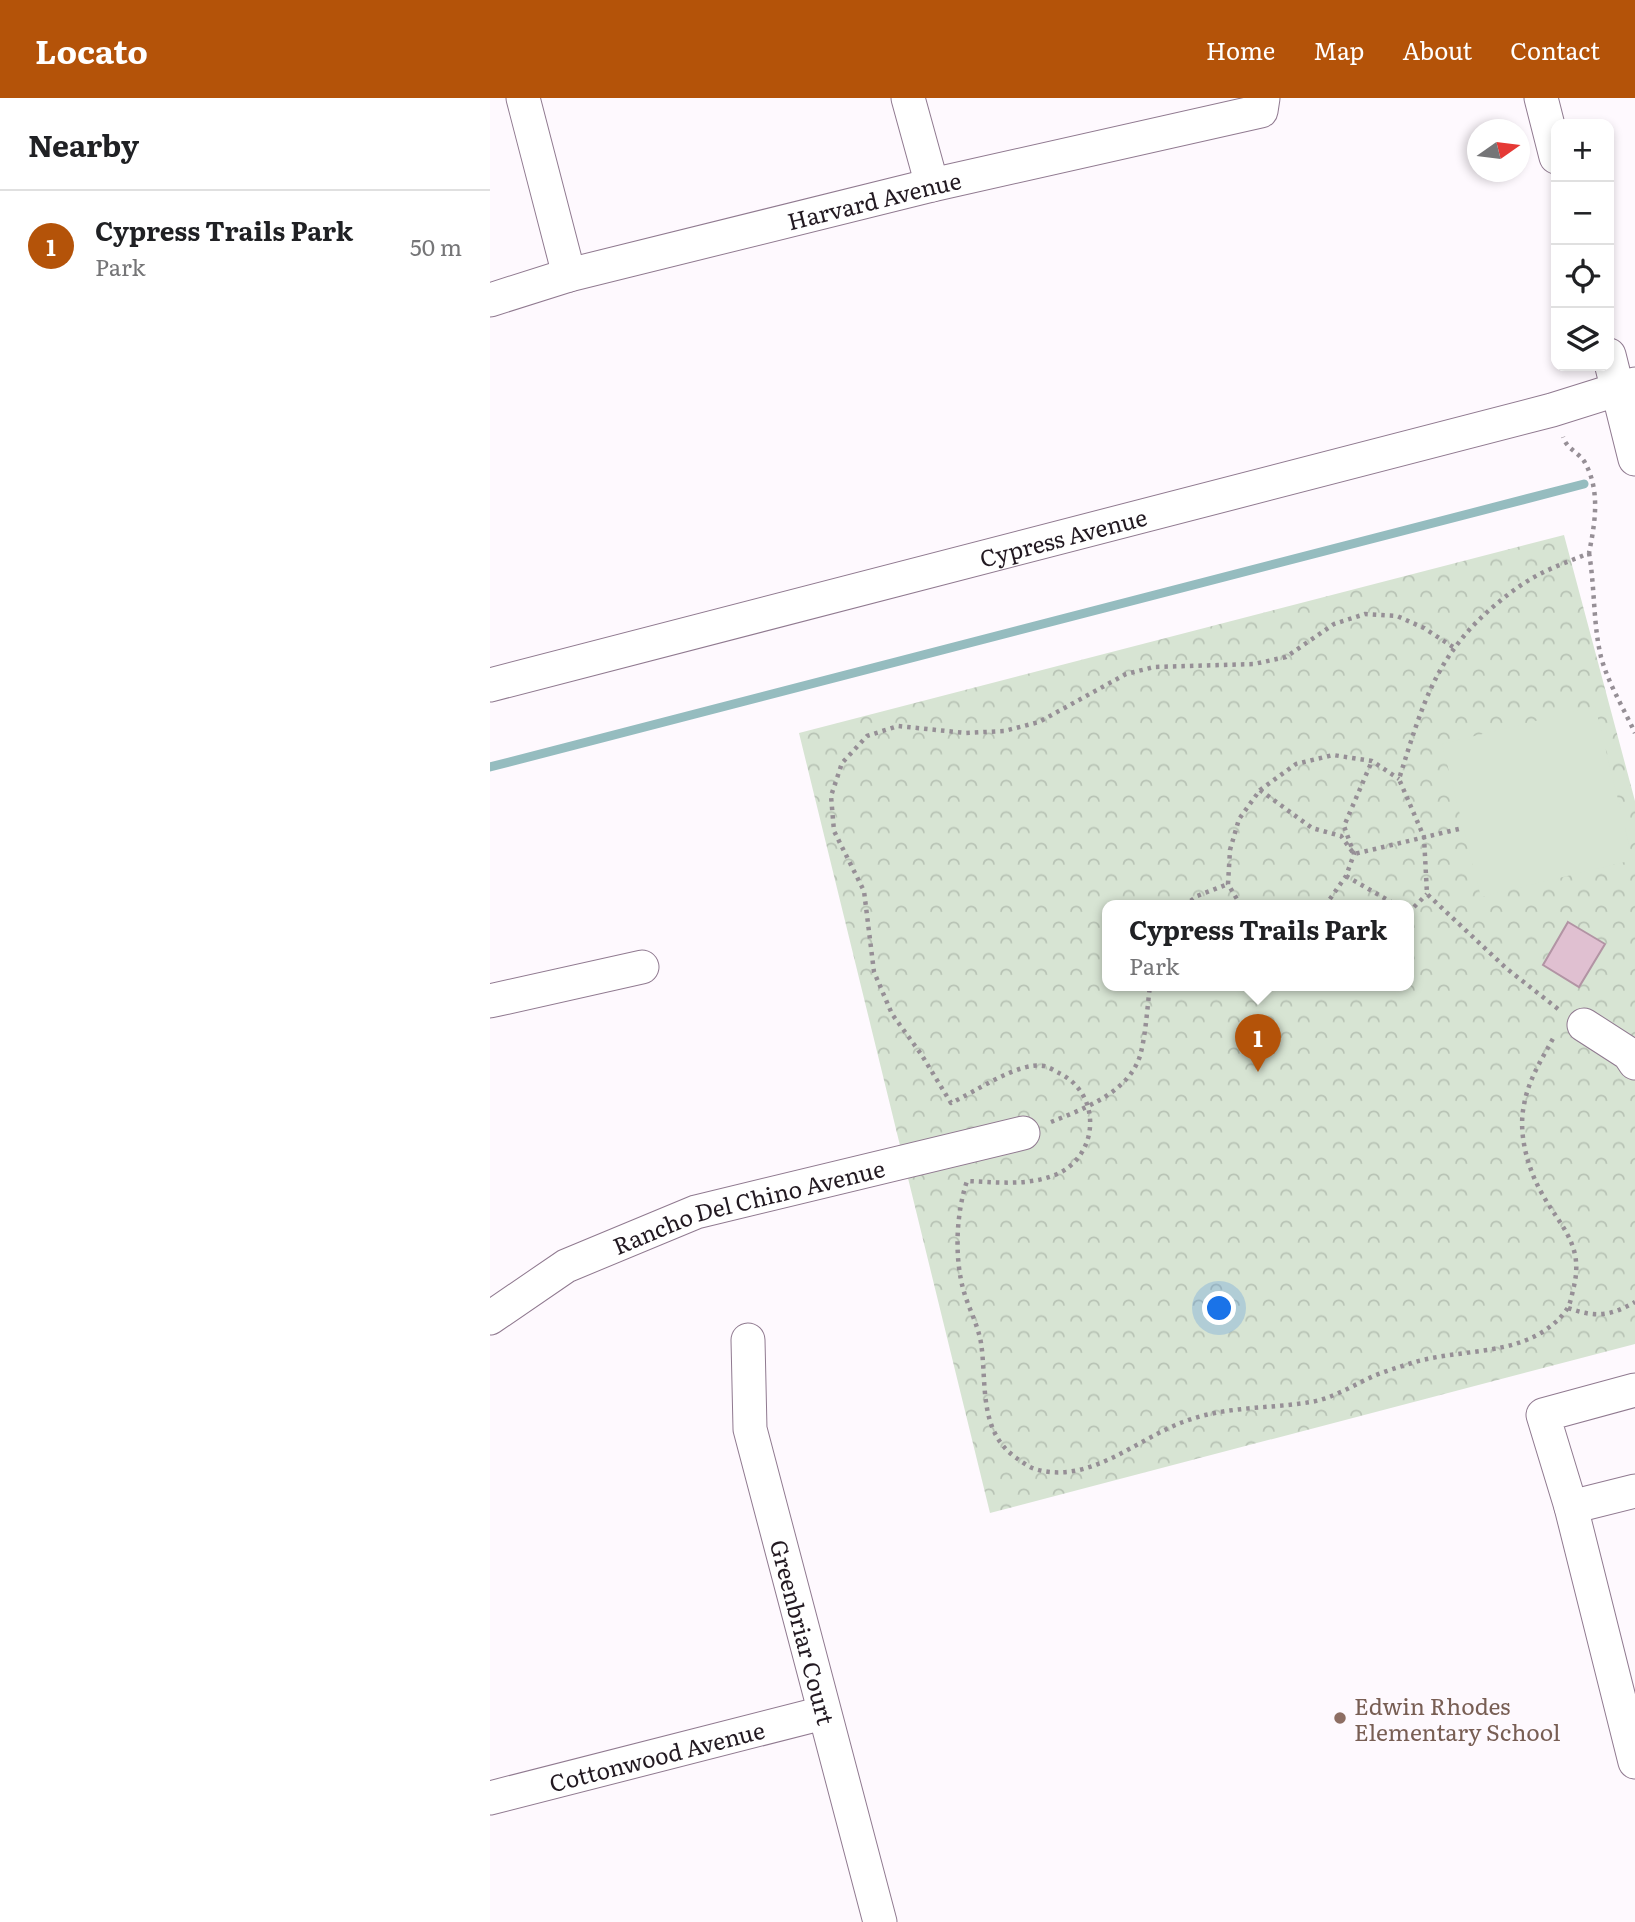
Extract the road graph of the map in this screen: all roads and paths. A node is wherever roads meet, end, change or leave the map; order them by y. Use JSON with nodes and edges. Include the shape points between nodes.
{"nodes":[{"id":1,"x":523,"y":98,"type":"edge"},
{"id":2,"x":908,"y":98,"type":"edge"},
{"id":3,"x":1541,"y":98,"type":"edge"},
{"id":4,"x":1262,"y":105,"type":"edge"},
{"id":5,"x":1551,"y":137,"type":"edge"},
{"id":6,"x":932,"y":185,"type":"junction"},
{"id":7,"x":569,"y":275,"type":"junction"},
{"id":8,"x":490,"y":300,"type":"edge"},
{"id":9,"x":1614,"y":364,"type":"edge"},
{"id":10,"x":1626,"y":386,"type":"edge"},
{"id":11,"x":1552,"y":410,"type":"junction"},
{"id":12,"x":1635,"y":458,"type":"edge"},
{"id":13,"x":1589,"y":553,"type":"junction"},
{"id":14,"x":1453,"y":647,"type":"junction"},
{"id":15,"x":490,"y":685,"type":"edge"},
{"id":16,"x":1635,"y":733,"type":"edge"},
{"id":17,"x":1372,"y":761,"type":"junction"},
{"id":18,"x":1399,"y":779,"type":"junction"},
{"id":19,"x":1260,"y":790,"type":"junction"},
{"id":20,"x":1463,"y":828,"type":"dead end"},
{"id":21,"x":1424,"y":837,"type":"junction"},
{"id":22,"x":1354,"y":854,"type":"junction"},
{"id":23,"x":1346,"y":876,"type":"junction"},
{"id":24,"x":1228,"y":884,"type":"junction"},
{"id":25,"x":1427,"y":894,"type":"junction"},
{"id":26,"x":1192,"y":900,"type":"edge"},
{"id":27,"x":1237,"y":900,"type":"edge"},
{"id":28,"x":1329,"y":900,"type":"edge"},
{"id":29,"x":1388,"y":900,"type":"edge"},
{"id":30,"x":1414,"y":908,"type":"edge"},
{"id":31,"x":642,"y":967,"type":"dead end"},
{"id":32,"x":1149,"y":991,"type":"edge"},
{"id":33,"x":490,"y":1001,"type":"edge"},
{"id":34,"x":1575,"y":1020,"type":"junction"},
{"id":35,"x":1635,"y":1063,"type":"edge"},
{"id":36,"x":1090,"y":1106,"type":"junction"},
{"id":37,"x":1023,"y":1133,"type":"joint"},
{"id":38,"x":1635,"y":1301,"type":"edge"},
{"id":39,"x":1568,"y":1308,"type":"junction"},
{"id":40,"x":490,"y":1318,"type":"edge"},
{"id":41,"x":748,"y":1340,"type":"dead end"},
{"id":42,"x":1635,"y":1390,"type":"edge"},
{"id":43,"x":1635,"y":1491,"type":"edge"},
{"id":44,"x":1570,"y":1507,"type":"junction"},
{"id":45,"x":824,"y":1713,"type":"junction"},
{"id":46,"x":1635,"y":1762,"type":"edge"},
{"id":47,"x":490,"y":1798,"type":"edge"},
{"id":48,"x":880,"y":1922,"type":"edge"}],
"edges":[{"from":1,"to":7,"type":"street"},
{"from":2,"to":6,"type":"street"},
{"from":3,"to":5,"type":"street"},
{"from":4,"to":6,"type":"street","name":"Harvard Avenue"},
{"from":6,"to":7,"type":"street","name":"Harvard Avenue"},
{"from":7,"to":8,"type":"street","name":"Harvard Avenue"},
{"from":9,"to":10,"type":"street"},
{"from":10,"to":11,"type":"street","name":"Cypress Avenue"},
{"from":10,"to":12,"type":"street"},
{"from":11,"to":13,"type":"path","via":[[1565,444],[1584,460],[1596,496]]},
{"from":11,"to":15,"type":"street","name":"Cypress Avenue"},
{"from":13,"to":14,"type":"path","via":[[1539,574],[1512,592],[1480,617]]},
{"from":13,"to":16,"type":"path","via":[[1602,660]]},
{"from":14,"to":18,"type":"path","via":[[1422,708]]},
{"from":14,"to":36,"type":"path","via":[[1397,616],[1365,614],[1334,624],[1286,657],[1254,664],[1154,667],[1126,674],[1039,722],[1004,731],[966,733],[898,726],[867,736],[842,763],[831,796],[834,831],[864,891],[874,972],[892,1013],[951,1103],[1021,1068],[1044,1066],[1076,1085]]},
{"from":17,"to":18,"type":"path"},
{"from":17,"to":19,"type":"path","via":[[1333,755],[1296,764]]},
{"from":17,"to":22,"type":"path","via":[[1344,826]]},
{"from":18,"to":21,"type":"path"},
{"from":19,"to":22,"type":"path","via":[[1312,828],[1341,836]]},
{"from":19,"to":24,"type":"path","via":[[1239,818],[1230,850]]},
{"from":20,"to":21,"type":"path"},
{"from":21,"to":22,"type":"path"},
{"from":21,"to":25,"type":"path"},
{"from":22,"to":23,"type":"path"},
{"from":23,"to":28,"type":"path"},
{"from":23,"to":29,"type":"path"},
{"from":24,"to":26,"type":"path"},
{"from":24,"to":27,"type":"path"},
{"from":25,"to":30,"type":"path"},
{"from":25,"to":34,"type":"path","via":[[1506,968]]},
{"from":31,"to":33,"type":"street"},
{"from":32,"to":36,"type":"path","via":[[1139,1059],[1120,1086]]},
{"from":34,"to":35,"type":"street","via":[[1629,1054]]},
{"from":34,"to":39,"type":"path","via":[[1531,1081],[1522,1123],[1527,1158],[1539,1188],[1576,1254],[1578,1270]]},
{"from":36,"to":37,"type":"path"},
{"from":36,"to":39,"type":"path","via":[[1087,1146],[1074,1163],[1054,1176],[1027,1183],[967,1181],[962,1196],[958,1242],[963,1288],[981,1341],[991,1428],[1010,1454],[1032,1469],[1061,1474],[1091,1466],[1181,1422],[1214,1412],[1314,1402],[1419,1361],[1528,1340],[1546,1331]]},
{"from":37,"to":40,"type":"street","name":"Rancho Del Chino Avenue","via":[[696,1212],[566,1266]]},
{"from":38,"to":39,"type":"path","via":[[1608,1314]]},
{"from":41,"to":45,"type":"street","name":"Greenbriar Court","via":[[750,1429]]},
{"from":42,"to":44,"type":"street","via":[[1543,1415]]},
{"from":43,"to":44,"type":"street"},
{"from":44,"to":46,"type":"street"},
{"from":45,"to":47,"type":"street","name":"Cottonwood Avenue"},
{"from":45,"to":48,"type":"street","name":"Greenbriar Court"}]}
